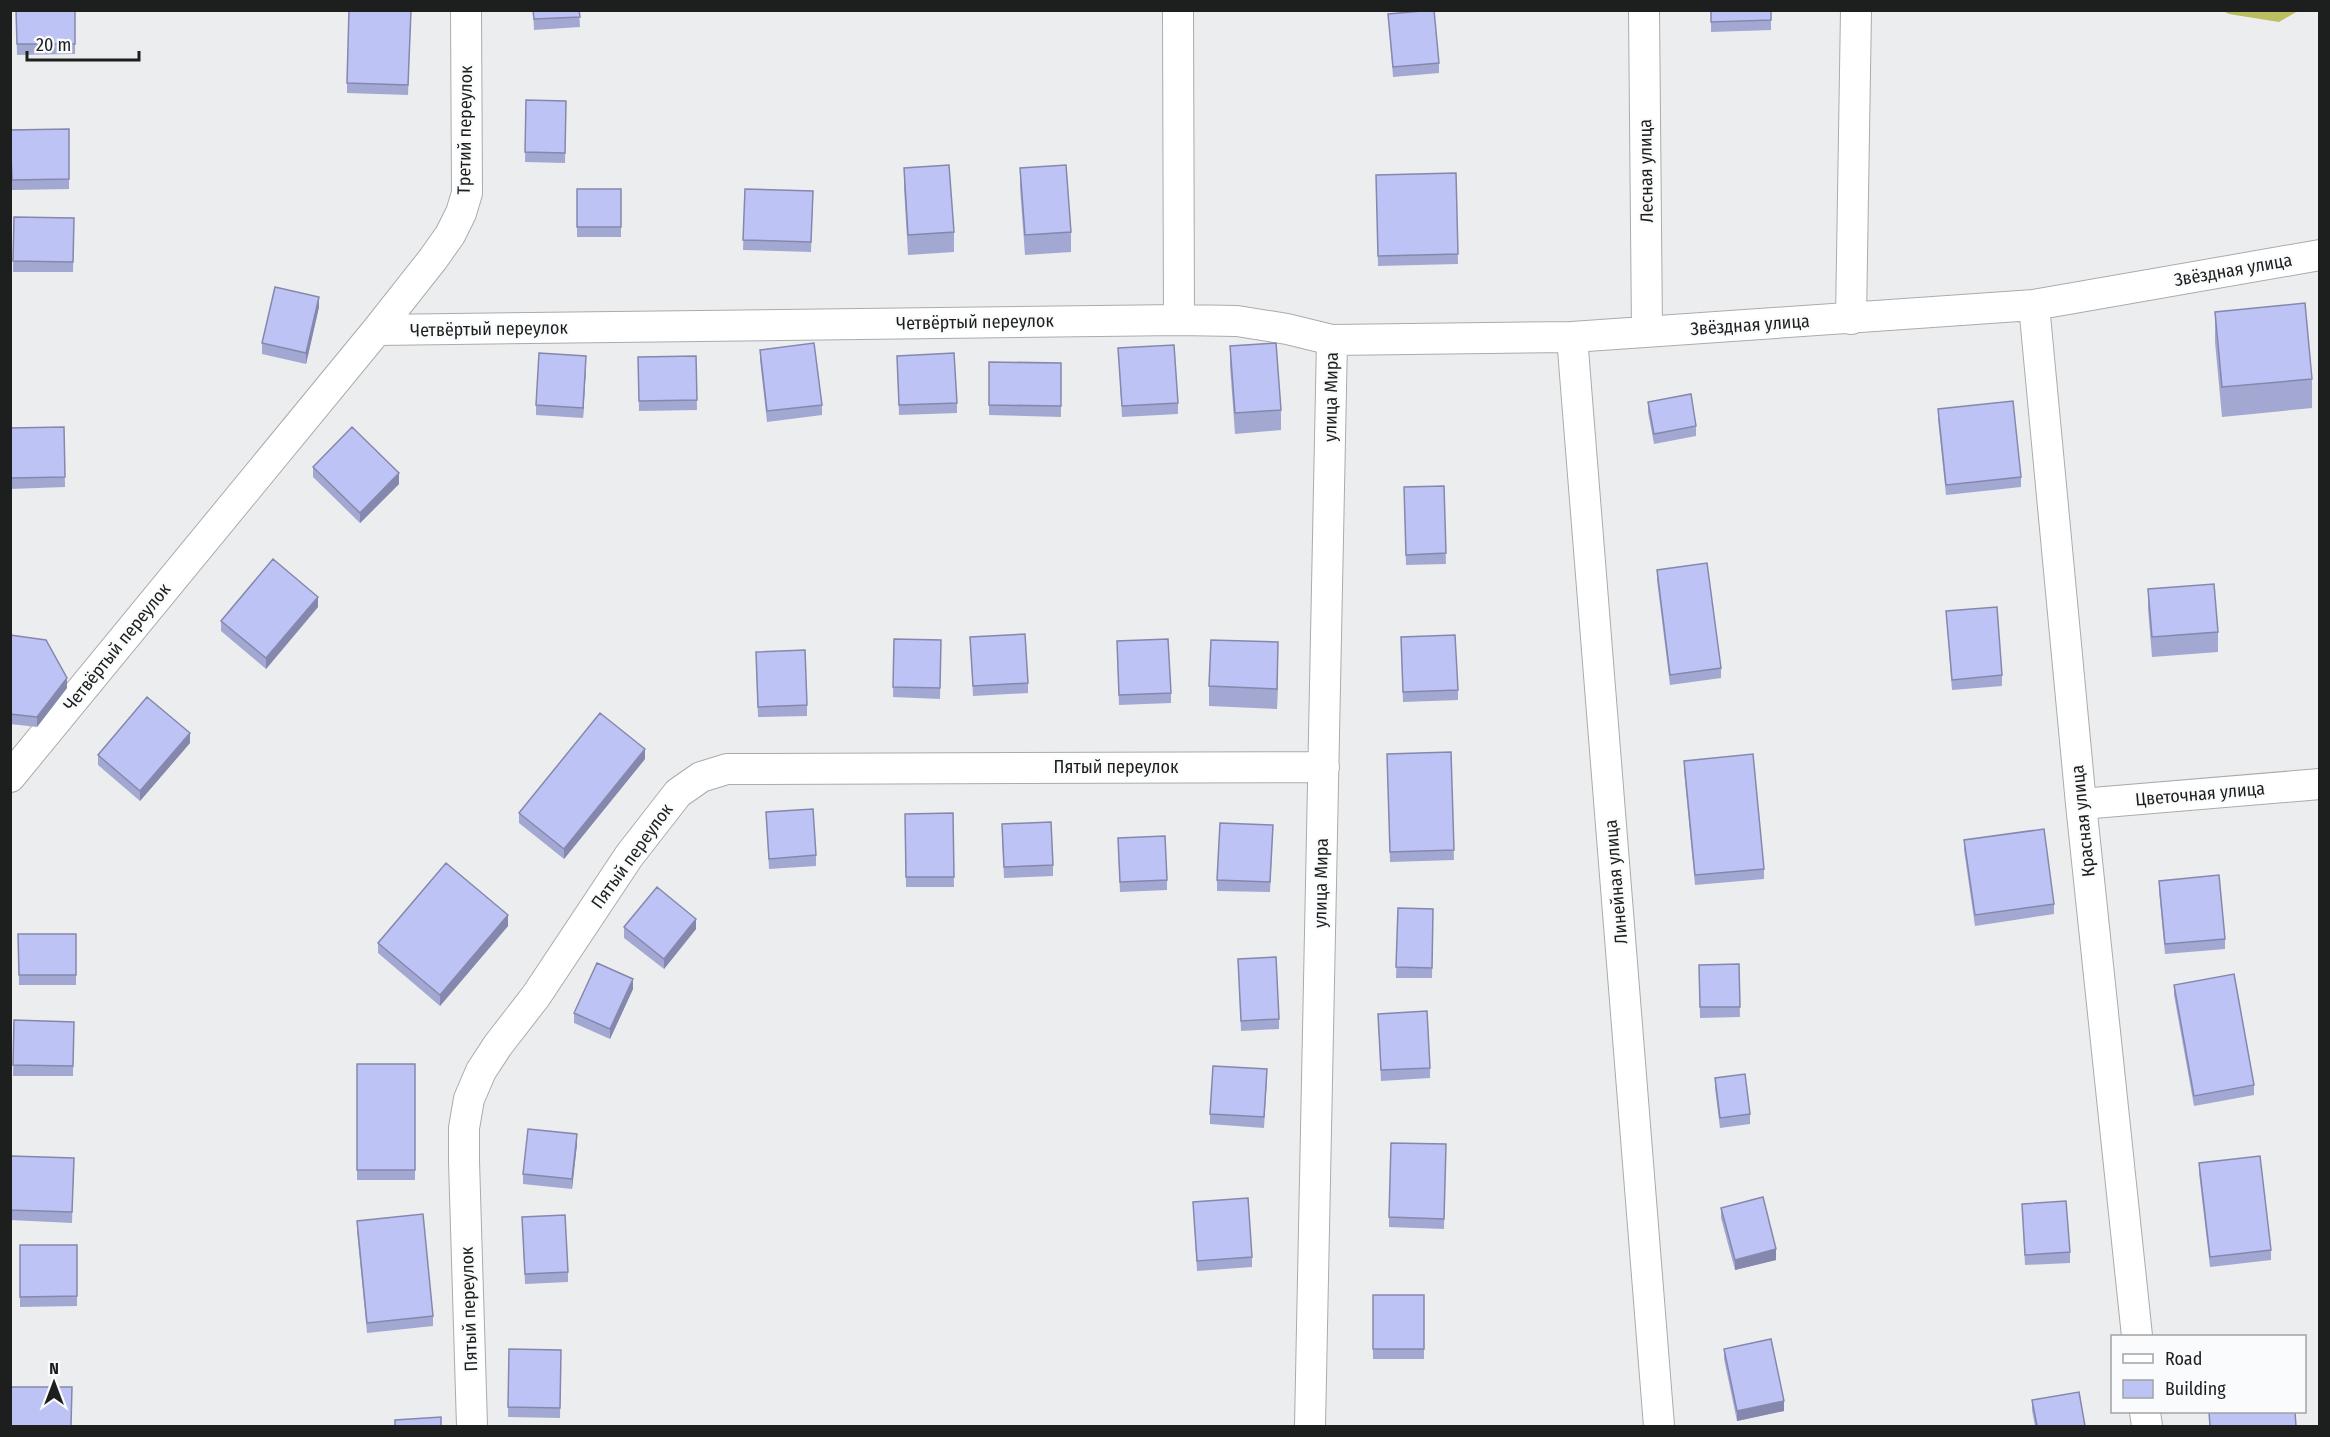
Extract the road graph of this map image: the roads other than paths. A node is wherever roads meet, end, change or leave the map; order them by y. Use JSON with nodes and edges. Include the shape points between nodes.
{"nodes":[{"id":1,"x":466,"y":10,"type":"edge"},
{"id":2,"x":1178,"y":10,"type":"edge"},
{"id":3,"x":1644,"y":10,"type":"edge"},
{"id":4,"x":1856,"y":10,"type":"edge"},
{"id":5,"x":2319,"y":255,"type":"edge"},
{"id":6,"x":2034,"y":305,"type":"junction"},
{"id":7,"x":1851,"y":319,"type":"junction"},
{"id":8,"x":1179,"y":320,"type":"junction"},
{"id":9,"x":377,"y":330,"type":"junction"},
{"id":10,"x":1647,"y":332,"type":"junction"},
{"id":11,"x":1572,"y":337,"type":"junction"},
{"id":12,"x":1332,"y":340,"type":"junction"},
{"id":13,"x":1324,"y":767,"type":"junction"},
{"id":14,"x":10,"y":777,"type":"edge"},
{"id":15,"x":2319,"y":784,"type":"edge"},
{"id":16,"x":2081,"y":804,"type":"junction"},
{"id":17,"x":2137,"y":1335,"type":"edge"},
{"id":18,"x":472,"y":1426,"type":"edge"},
{"id":19,"x":1310,"y":1426,"type":"edge"},
{"id":20,"x":1659,"y":1426,"type":"edge"}],
"edges":[{"from":1,"to":9,"type":"street","name":"Третий переулок","via":[[467,193],[444,243]]},
{"from":2,"to":8,"type":"street"},
{"from":3,"to":10,"type":"street","name":"Лесная улица"},
{"from":4,"to":7,"type":"street"},
{"from":5,"to":6,"type":"street","name":"Звёздная улица"},
{"from":6,"to":7,"type":"street","name":"Звёздная улица"},
{"from":6,"to":16,"type":"street","name":"Красная улица"},
{"from":7,"to":10,"type":"street","name":"Звёздная улица"},
{"from":8,"to":9,"type":"street","name":"Четвёртый переулок"},
{"from":8,"to":12,"type":"street","name":"Звёздная улица","via":[[1237,321]]},
{"from":9,"to":14,"type":"street","name":"Четвёртый переулок"},
{"from":10,"to":11,"type":"street","name":"Звёздная улица"},
{"from":11,"to":12,"type":"street","name":"Звёздная улица"},
{"from":11,"to":20,"type":"street","name":"Линейная улица"},
{"from":12,"to":13,"type":"street","name":"улица Мира"},
{"from":13,"to":18,"type":"street","name":"Пятый переулок","via":[[727,769],[701,777],[678,793],[629,856],[536,996],[498,1045],[469,1100],[464,1161]]},
{"from":13,"to":19,"type":"street","name":"улица Мира"},
{"from":15,"to":16,"type":"street","name":"Цветочная улица"},
{"from":16,"to":17,"type":"street","name":"Красная улица"}]}
